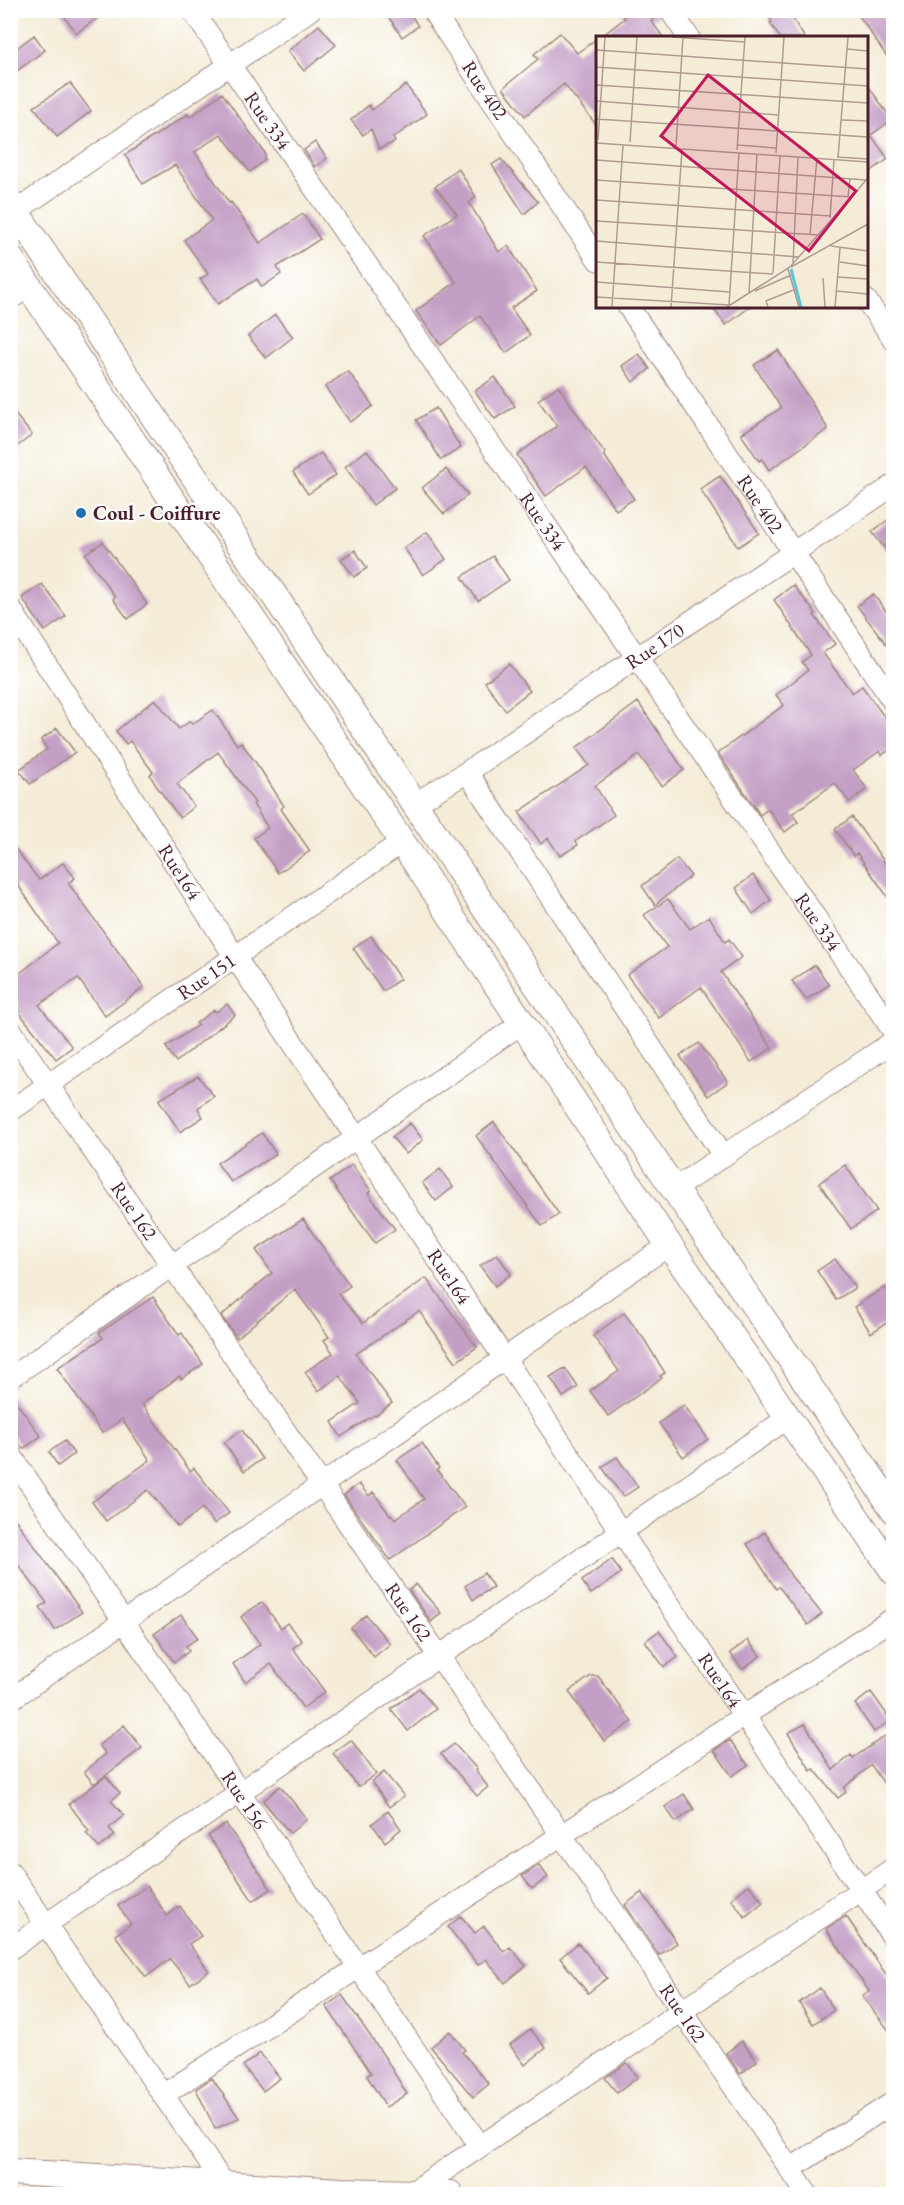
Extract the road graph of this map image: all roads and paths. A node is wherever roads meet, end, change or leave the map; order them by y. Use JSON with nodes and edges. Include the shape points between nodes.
{"nodes":[{"id":1,"x":192,"y":10,"type":"edge"},
{"id":2,"x":310,"y":10,"type":"edge"},
{"id":3,"x":432,"y":10,"type":"edge"},
{"id":4,"x":670,"y":10,"type":"edge"},
{"id":5,"x":687,"y":36,"type":"edge"},
{"id":6,"x":230,"y":65,"type":"junction"},
{"id":7,"x":13,"y":207,"type":"edge"},
{"id":8,"x":596,"y":257,"type":"edge"},
{"id":9,"x":10,"y":258,"type":"edge"},
{"id":10,"x":20,"y":292,"type":"edge"},
{"id":11,"x":868,"y":301,"type":"edge"},
{"id":12,"x":629,"y":308,"type":"edge"},
{"id":13,"x":894,"y":340,"type":"edge"},
{"id":14,"x":894,"y":484,"type":"edge"},
{"id":15,"x":792,"y":552,"type":"junction"},
{"id":16,"x":10,"y":608,"type":"edge"},
{"id":17,"x":636,"y":658,"type":"junction"},
{"id":18,"x":894,"y":703,"type":"edge"},
{"id":19,"x":467,"y":772,"type":"junction"},
{"id":20,"x":414,"y":804,"type":"junction"},
{"id":21,"x":402,"y":842,"type":"junction"},
{"id":22,"x":235,"y":957,"type":"junction"},
{"id":23,"x":522,"y":1023,"type":"junction"},
{"id":24,"x":10,"y":1029,"type":"edge"},
{"id":25,"x":894,"y":1032,"type":"edge"},
{"id":26,"x":894,"y":1041,"type":"edge"},
{"id":27,"x":49,"y":1084,"type":"junction"},
{"id":28,"x":10,"y":1111,"type":"edge"},
{"id":29,"x":357,"y":1138,"type":"junction"},
{"id":30,"x":723,"y":1155,"type":"junction"},
{"id":31,"x":674,"y":1189,"type":"junction"},
{"id":32,"x":669,"y":1245,"type":"junction"},
{"id":33,"x":172,"y":1265,"type":"junction"},
{"id":34,"x":505,"y":1359,"type":"junction"},
{"id":35,"x":10,"y":1378,"type":"edge"},
{"id":36,"x":788,"y":1419,"type":"junction"},
{"id":37,"x":10,"y":1454,"type":"edge"},
{"id":38,"x":322,"y":1485,"type":"junction"},
{"id":39,"x":894,"y":1510,"type":"edge"},
{"id":40,"x":621,"y":1533,"type":"junction"},
{"id":41,"x":894,"y":1572,"type":"edge"},
{"id":42,"x":894,"y":1618,"type":"edge"},
{"id":43,"x":124,"y":1622,"type":"junction"},
{"id":44,"x":439,"y":1657,"type":"junction"},
{"id":45,"x":10,"y":1700,"type":"edge"},
{"id":46,"x":744,"y":1716,"type":"junction"},
{"id":47,"x":240,"y":1792,"type":"junction"},
{"id":48,"x":561,"y":1835,"type":"junction"},
{"id":49,"x":894,"y":1868,"type":"edge"},
{"id":50,"x":10,"y":1872,"type":"edge"},
{"id":51,"x":861,"y":1890,"type":"junction"},
{"id":52,"x":46,"y":1925,"type":"junction"},
{"id":53,"x":894,"y":1939,"type":"edge"},
{"id":54,"x":10,"y":1949,"type":"edge"},
{"id":55,"x":359,"y":1968,"type":"junction"},
{"id":56,"x":681,"y":2011,"type":"junction"},
{"id":57,"x":164,"y":2095,"type":"junction"},
{"id":58,"x":894,"y":2102,"type":"edge"},
{"id":59,"x":480,"y":2146,"type":"junction"},
{"id":60,"x":790,"y":2169,"type":"junction"},
{"id":61,"x":10,"y":2172,"type":"edge"},
{"id":62,"x":224,"y":2184,"type":"junction"},
{"id":63,"x":341,"y":2193,"type":"edge"},
{"id":64,"x":411,"y":2193,"type":"junction"},
{"id":65,"x":450,"y":2194,"type":"edge"},
{"id":66,"x":807,"y":2194,"type":"edge"}],
"edges":[{"from":1,"to":6,"type":"street","name":"Rue 334"},
{"from":2,"to":6,"type":"street"},
{"from":3,"to":8,"type":"street","name":"Rue 402"},
{"from":4,"to":5,"type":"street"},
{"from":6,"to":7,"type":"street"},
{"from":6,"to":17,"type":"street","name":"Rue 334"},
{"from":7,"to":20,"type":"main road"},
{"from":9,"to":10,"type":"main road"},
{"from":10,"to":21,"type":"main road"},
{"from":11,"to":13,"type":"street"},
{"from":12,"to":15,"type":"street","name":"Rue 402"},
{"from":14,"to":15,"type":"street","name":"Rue 170"},
{"from":15,"to":17,"type":"street","name":"Rue 170"},
{"from":15,"to":18,"type":"street","name":"Rue 402"},
{"from":16,"to":22,"type":"street","name":"Rue164"},
{"from":17,"to":19,"type":"street","name":"Rue 170"},
{"from":17,"to":25,"type":"street","name":"Rue 334"},
{"from":19,"to":20,"type":"street","name":"Rue 170"},
{"from":19,"to":30,"type":"street"},
{"from":20,"to":31,"type":"main road"},
{"from":21,"to":22,"type":"street","name":"Rue 151"},
{"from":21,"to":23,"type":"main road"},
{"from":22,"to":27,"type":"street","name":"Rue 151"},
{"from":22,"to":29,"type":"street","name":"Rue164"},
{"from":23,"to":29,"type":"street"},
{"from":23,"to":32,"type":"main road"},
{"from":24,"to":27,"type":"street","name":"Rue 162"},
{"from":26,"to":30,"type":"street"},
{"from":27,"to":28,"type":"street","name":"Rue 151"},
{"from":27,"to":33,"type":"street","name":"Rue 162"},
{"from":29,"to":33,"type":"street"},
{"from":29,"to":34,"type":"street","name":"Rue164"},
{"from":30,"to":31,"type":"street"},
{"from":31,"to":39,"type":"main road"},
{"from":32,"to":34,"type":"street"},
{"from":32,"to":36,"type":"main road"},
{"from":33,"to":35,"type":"street"},
{"from":33,"to":38,"type":"street","name":"Rue 162"},
{"from":34,"to":38,"type":"street"},
{"from":34,"to":40,"type":"street","name":"Rue164"},
{"from":36,"to":40,"type":"street"},
{"from":36,"to":41,"type":"main road"},
{"from":37,"to":43,"type":"street","name":"Rue 156"},
{"from":38,"to":43,"type":"street"},
{"from":38,"to":44,"type":"street","name":"Rue 162"},
{"from":40,"to":44,"type":"street"},
{"from":40,"to":46,"type":"street","name":"Rue164"},
{"from":42,"to":46,"type":"street"},
{"from":43,"to":45,"type":"street"},
{"from":43,"to":47,"type":"street","name":"Rue 156"},
{"from":44,"to":47,"type":"street"},
{"from":44,"to":48,"type":"street","name":"Rue 162"},
{"from":46,"to":48,"type":"street"},
{"from":46,"to":51,"type":"street","name":"Rue164"},
{"from":47,"to":52,"type":"street"},
{"from":47,"to":55,"type":"street","name":"Rue 156"},
{"from":48,"to":55,"type":"street"},
{"from":48,"to":56,"type":"street","name":"Rue 162"},
{"from":49,"to":51,"type":"street"},
{"from":50,"to":52,"type":"street"},
{"from":51,"to":53,"type":"street","name":"Rue164"},
{"from":51,"to":56,"type":"street"},
{"from":52,"to":54,"type":"street"},
{"from":52,"to":57,"type":"street"},
{"from":55,"to":57,"type":"street"},
{"from":55,"to":59,"type":"street","name":"Rue 156"},
{"from":56,"to":59,"type":"street"},
{"from":56,"to":60,"type":"street","name":"Rue 162"},
{"from":57,"to":62,"type":"street"},
{"from":58,"to":60,"type":"street"},
{"from":59,"to":64,"type":"street"},
{"from":60,"to":66,"type":"street","name":"Rue 162"},
{"from":61,"to":62,"type":"main road"},
{"from":62,"to":63,"type":"main road"},
{"from":63,"to":64,"type":"main road"},
{"from":64,"to":65,"type":"main road"}]}
